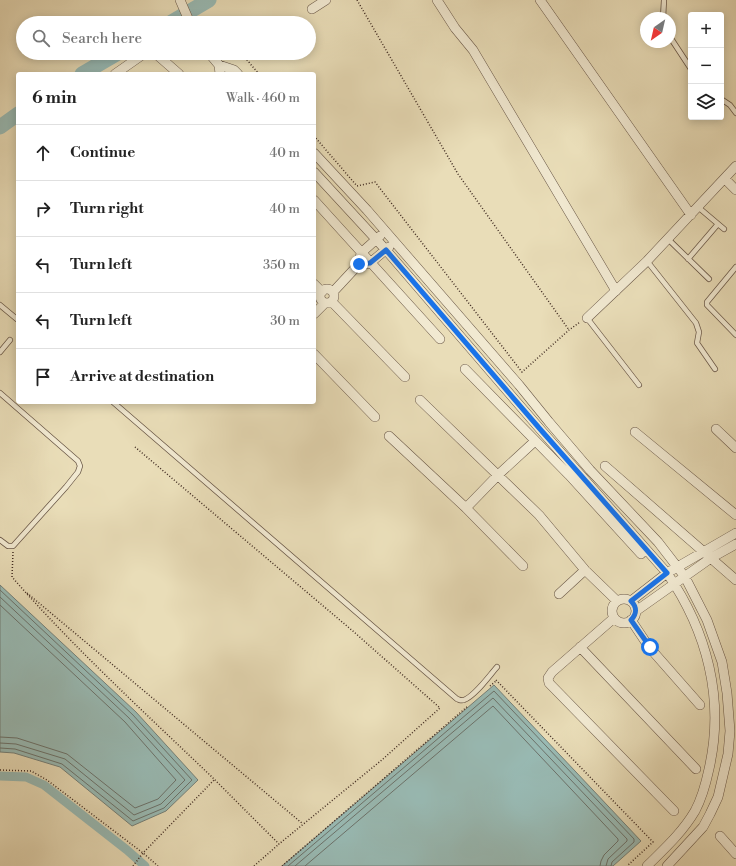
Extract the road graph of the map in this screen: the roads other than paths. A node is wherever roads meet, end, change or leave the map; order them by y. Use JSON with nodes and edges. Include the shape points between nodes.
{"nodes":[{"id":1,"x":180,"y":0,"type":"edge"},
{"id":2,"x":326,"y":0,"type":"edge"},
{"id":3,"x":437,"y":0,"type":"edge"},
{"id":4,"x":540,"y":0,"type":"edge"},
{"id":5,"x":664,"y":0,"type":"edge"},
{"id":6,"x":312,"y":9,"type":"dead end"},
{"id":7,"x":663,"y":12,"type":"edge"},
{"id":8,"x":187,"y":16,"type":"edge"},
{"id":9,"x":676,"y":46,"type":"edge"},
{"id":10,"x":135,"y":60,"type":"edge"},
{"id":11,"x":163,"y":60,"type":"edge"},
{"id":12,"x":213,"y":60,"type":"edge"},
{"id":13,"x":688,"y":64,"type":"edge"},
{"id":14,"x":219,"y":70,"type":"edge"},
{"id":15,"x":118,"y":72,"type":"edge"},
{"id":16,"x":177,"y":72,"type":"edge"},
{"id":17,"x":236,"y":72,"type":"edge"},
{"id":18,"x":724,"y":101,"type":"edge"},
{"id":19,"x":736,"y":113,"type":"edge"},
{"id":20,"x":316,"y":155,"type":"edge"},
{"id":21,"x":736,"y":166,"type":"edge"},
{"id":22,"x":316,"y":174,"type":"edge"},
{"id":23,"x":725,"y":179,"type":"junction"},
{"id":24,"x":736,"y":190,"type":"edge"},
{"id":25,"x":316,"y":202,"type":"edge"},
{"id":26,"x":698,"y":207,"type":"junction"},
{"id":27,"x":691,"y":215,"type":"junction"},
{"id":28,"x":718,"y":224,"type":"junction"},
{"id":29,"x":724,"y":229,"type":"dead end"},
{"id":30,"x":385,"y":232,"type":"junction"},
{"id":31,"x":376,"y":239,"type":"junction"},
{"id":32,"x":668,"y":239,"type":"junction"},
{"id":33,"x":394,"y":243,"type":"junction"},
{"id":34,"x":386,"y":250,"type":"junction"},
{"id":35,"x":361,"y":253,"type":"junction"},
{"id":36,"x":688,"y":259,"type":"junction"},
{"id":37,"x":647,"y":261,"type":"junction"},
{"id":38,"x":370,"y":263,"type":"junction"},
{"id":39,"x":359,"y":264,"type":"junction"},
{"id":40,"x":736,"y":267,"type":"edge"},
{"id":41,"x":709,"y":279,"type":"dead end"},
{"id":42,"x":316,"y":286,"type":"edge"},
{"id":43,"x":616,"y":291,"type":"junction"},
{"id":44,"x":330,"y":299,"type":"junction"},
{"id":45,"x":0,"y":304,"type":"edge"},
{"id":46,"x":316,"y":312,"type":"edge"},
{"id":47,"x":16,"y":318,"type":"edge"},
{"id":48,"x":587,"y":318,"type":"joint"},
{"id":49,"x":736,"y":335,"type":"edge"},
{"id":50,"x":440,"y":339,"type":"dead end"},
{"id":51,"x":10,"y":340,"type":"dead end"},
{"id":52,"x":0,"y":352,"type":"edge"},
{"id":53,"x":316,"y":356,"type":"edge"},
{"id":54,"x":465,"y":369,"type":"dead end"},
{"id":55,"x":714,"y":369,"type":"dead end"},
{"id":56,"x":405,"y":377,"type":"dead end"},
{"id":57,"x":639,"y":385,"type":"dead end"},
{"id":58,"x":0,"y":393,"type":"edge"},
{"id":59,"x":420,"y":400,"type":"dead end"},
{"id":60,"x":115,"y":404,"type":"edge"},
{"id":61,"x":375,"y":417,"type":"dead end"},
{"id":62,"x":549,"y":422,"type":"junction"},
{"id":63,"x":540,"y":429,"type":"junction"},
{"id":64,"x":716,"y":429,"type":"dead end"},
{"id":65,"x":635,"y":432,"type":"dead end"},
{"id":66,"x":390,"y":436,"type":"dead end"},
{"id":67,"x":535,"y":441,"type":"junction"},
{"id":68,"x":736,"y":448,"type":"edge"},
{"id":69,"x":605,"y":466,"type":"dead end"},
{"id":70,"x":498,"y":475,"type":"junction"},
{"id":71,"x":466,"y":508,"type":"junction"},
{"id":72,"x":736,"y":515,"type":"edge"},
{"id":73,"x":736,"y":533,"type":"edge"},
{"id":74,"x":0,"y":540,"type":"edge"},
{"id":75,"x":736,"y":544,"type":"edge"},
{"id":76,"x":704,"y":551,"type":"junction"},
{"id":77,"x":641,"y":554,"type":"dead end"},
{"id":78,"x":711,"y":558,"type":"junction"},
{"id":79,"x":523,"y":566,"type":"dead end"},
{"id":80,"x":677,"y":567,"type":"junction"},
{"id":81,"x":586,"y":570,"type":"junction"},
{"id":82,"x":667,"y":573,"type":"junction"},
{"id":83,"x":685,"y":577,"type":"junction"},
{"id":84,"x":736,"y":580,"type":"edge"},
{"id":85,"x":674,"y":584,"type":"junction"},
{"id":86,"x":559,"y":594,"type":"dead end"},
{"id":87,"x":617,"y":601,"type":"junction"},
{"id":88,"x":631,"y":601,"type":"junction"},
{"id":89,"x":636,"y":611,"type":"junction"},
{"id":90,"x":614,"y":618,"type":"junction"},
{"id":91,"x":631,"y":620,"type":"junction"},
{"id":92,"x":580,"y":647,"type":"junction"},
{"id":93,"x":497,"y":668,"type":"dead end"},
{"id":94,"x":727,"y":693,"type":"junction"},
{"id":95,"x":714,"y":696,"type":"junction"},
{"id":96,"x":700,"y":705,"type":"dead end"},
{"id":97,"x":696,"y":769,"type":"dead end"},
{"id":98,"x":708,"y":776,"type":"junction"},
{"id":99,"x":722,"y":779,"type":"junction"},
{"id":100,"x":674,"y":812,"type":"dead end"},
{"id":101,"x":720,"y":836,"type":"dead end"},
{"id":102,"x":736,"y":854,"type":"edge"},
{"id":103,"x":647,"y":866,"type":"edge"},
{"id":104,"x":667,"y":866,"type":"edge"}],
"edges":[{"from":1,"to":8,"type":"street"},
{"from":2,"to":6,"type":"street"},
{"from":3,"to":43,"type":"street","via":[[473,50]]},
{"from":4,"to":27,"type":"street"},
{"from":5,"to":7,"type":"lane"},
{"from":9,"to":13,"type":"lane"},
{"from":10,"to":15,"type":"street"},
{"from":11,"to":16,"type":"street"},
{"from":12,"to":14,"type":"street"},
{"from":14,"to":17,"type":"street"},
{"from":18,"to":19,"type":"lane"},
{"from":20,"to":30,"type":"street"},
{"from":21,"to":23,"type":"street"},
{"from":22,"to":31,"type":"street"},
{"from":23,"to":24,"type":"street"},
{"from":23,"to":26,"type":"street"},
{"from":25,"to":35,"type":"street"},
{"from":26,"to":27,"type":"street"},
{"from":26,"to":28,"type":"lane"},
{"from":27,"to":32,"type":"street"},
{"from":28,"to":29,"type":"lane"},
{"from":28,"to":36,"type":"lane"},
{"from":30,"to":31,"type":"street"},
{"from":30,"to":33,"type":"street"},
{"from":31,"to":34,"type":"street"},
{"from":31,"to":35,"type":"street"},
{"from":32,"to":36,"type":"lane"},
{"from":32,"to":37,"type":"street"},
{"from":33,"to":34,"type":"street"},
{"from":33,"to":62,"type":"street"},
{"from":34,"to":38,"type":"street"},
{"from":34,"to":63,"type":"street"},
{"from":35,"to":38,"type":"street"},
{"from":35,"to":39,"type":"street"},
{"from":36,"to":41,"type":"lane"},
{"from":37,"to":43,"type":"street"},
{"from":37,"to":55,"type":"lane","via":[[696,323],[699,328],[699,347]]},
{"from":38,"to":39,"type":"street"},
{"from":38,"to":50,"type":"street"},
{"from":39,"to":44,"type":"street"},
{"from":40,"to":49,"type":"lane","via":[[707,302]]},
{"from":42,"to":44,"type":"street","via":[[322,292],[328,289]]},
{"from":43,"to":48,"type":"street"},
{"from":44,"to":46,"type":"street"},
{"from":44,"to":56,"type":"street"},
{"from":45,"to":47,"type":"lane"},
{"from":48,"to":57,"type":"lane"},
{"from":51,"to":52,"type":"lane"},
{"from":53,"to":61,"type":"street"},
{"from":54,"to":67,"type":"street"},
{"from":58,"to":74,"type":"lane","via":[[78,461],[80,466],[66,487],[13,546],[8,546]]},
{"from":59,"to":70,"type":"street"},
{"from":60,"to":93,"type":"lane","via":[[458,699],[461,701],[473,694]]},
{"from":62,"to":63,"type":"street"},
{"from":62,"to":80,"type":"street","via":[[658,542]]},
{"from":63,"to":82,"type":"street"},
{"from":64,"to":68,"type":"street"},
{"from":65,"to":72,"type":"street"},
{"from":66,"to":71,"type":"street"},
{"from":67,"to":70,"type":"street"},
{"from":67,"to":77,"type":"street"},
{"from":69,"to":76,"type":"street"},
{"from":70,"to":71,"type":"street"},
{"from":70,"to":81,"type":"street","via":[[539,515]]},
{"from":71,"to":79,"type":"street"},
{"from":73,"to":76,"type":"street"},
{"from":75,"to":78,"type":"street"},
{"from":76,"to":78,"type":"street"},
{"from":76,"to":80,"type":"street"},
{"from":78,"to":83,"type":"street"},
{"from":78,"to":84,"type":"street"},
{"from":80,"to":82,"type":"street"},
{"from":80,"to":83,"type":"street"},
{"from":81,"to":86,"type":"street"},
{"from":81,"to":87,"type":"street"},
{"from":82,"to":85,"type":"street"},
{"from":82,"to":88,"type":"street"},
{"from":83,"to":85,"type":"street"},
{"from":83,"to":94,"type":"street","via":[[715,639]]},
{"from":85,"to":89,"type":"street"},
{"from":85,"to":95,"type":"street","via":[[694,619],[703,642]]},
{"from":87,"to":88,"type":"street"},
{"from":87,"to":90,"type":"street","via":[[612,607]]},
{"from":88,"to":89,"type":"street"},
{"from":89,"to":91,"type":"street"},
{"from":90,"to":91,"type":"street","via":[[622,623]]},
{"from":90,"to":92,"type":"street"},
{"from":91,"to":96,"type":"street","via":[[650,647]]},
{"from":92,"to":97,"type":"street"},
{"from":92,"to":100,"type":"street","via":[[552,672],[548,678],[549,683]]},
{"from":94,"to":95,"type":"street"},
{"from":94,"to":99,"type":"street","via":[[730,731]]},
{"from":95,"to":98,"type":"street","via":[[716,724]]},
{"from":98,"to":99,"type":"street"},
{"from":98,"to":103,"type":"street","via":[[695,810],[685,826]]},
{"from":99,"to":104,"type":"street","via":[[718,797],[702,827]]},
{"from":101,"to":102,"type":"street"}]}
